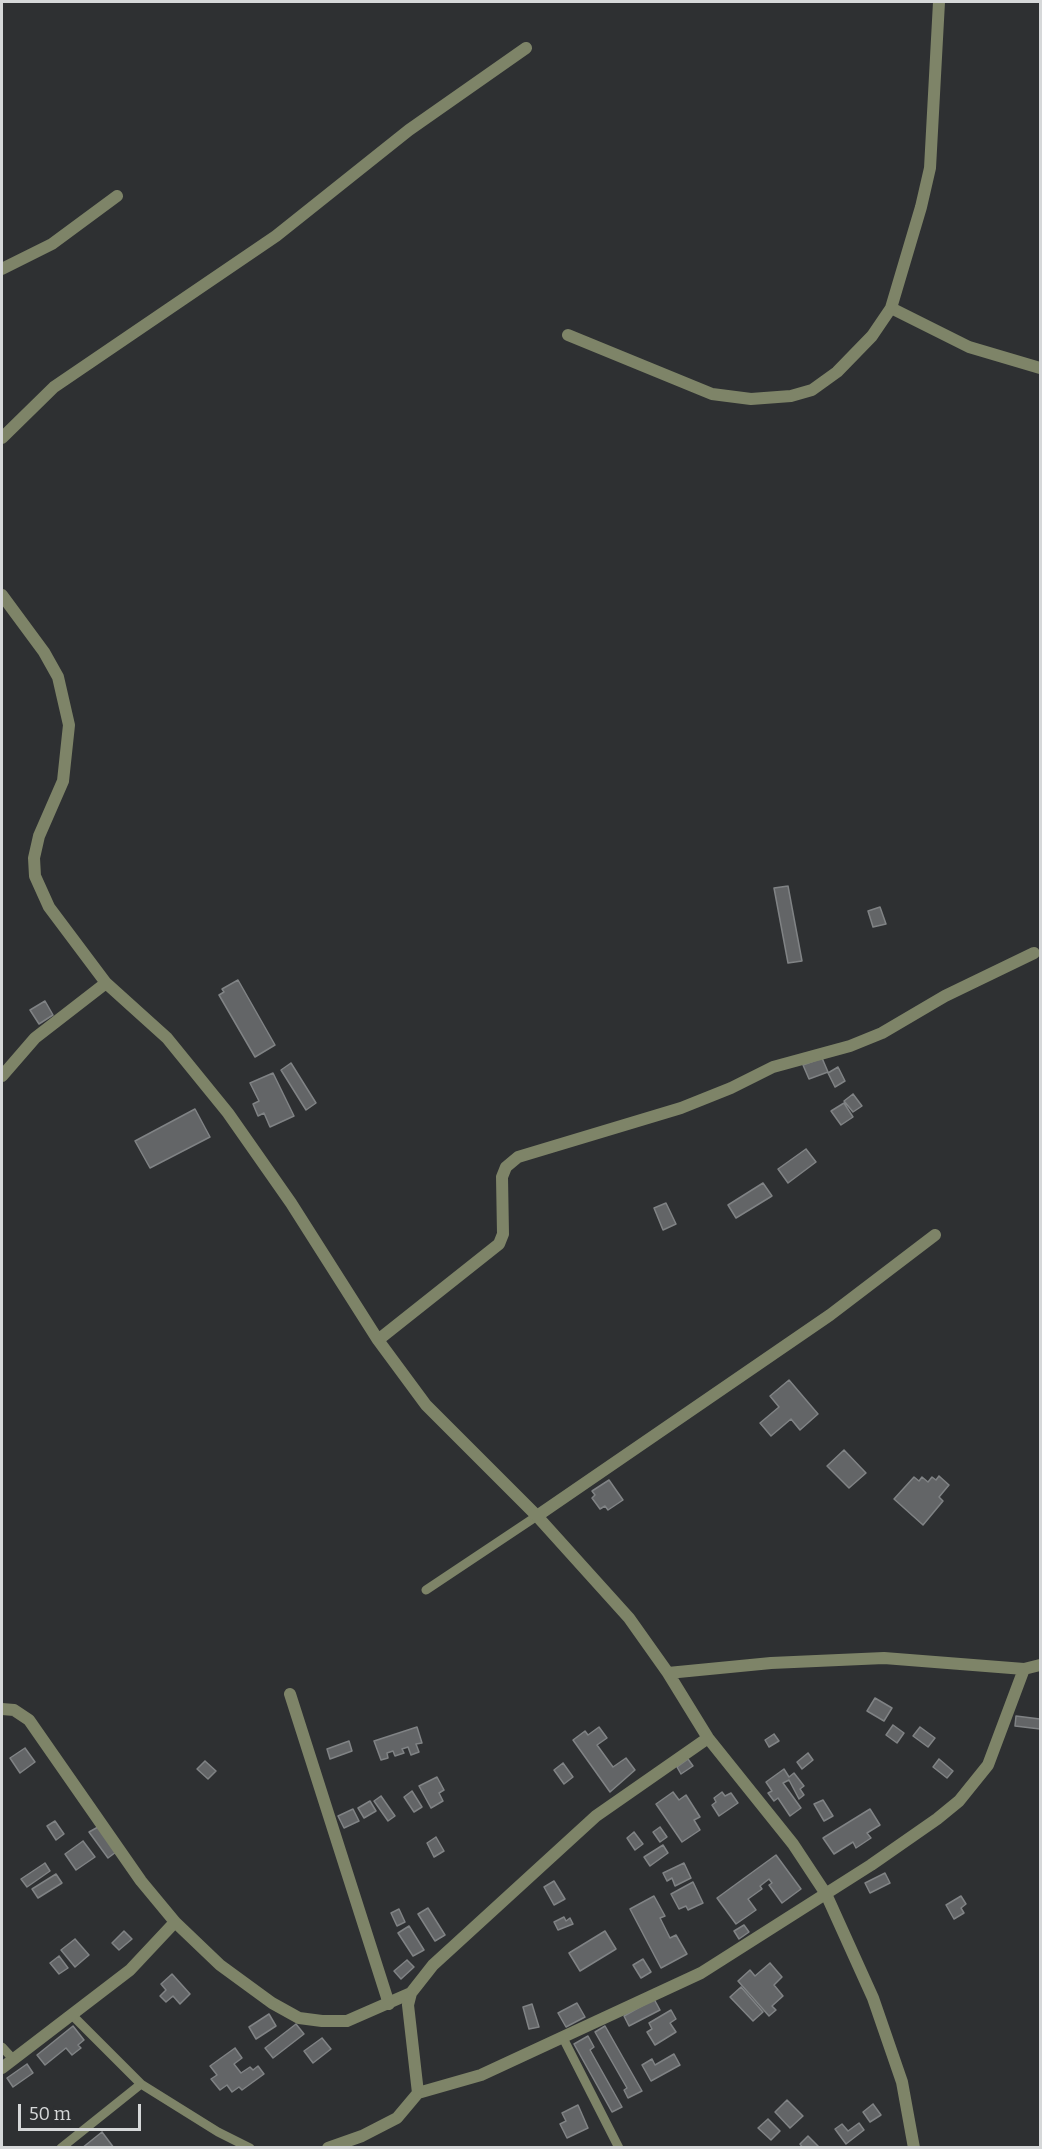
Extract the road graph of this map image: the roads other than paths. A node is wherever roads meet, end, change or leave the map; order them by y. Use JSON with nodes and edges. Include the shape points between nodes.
{"nodes":[{"id":1,"x":939,"y":2,"type":"edge"},
{"id":2,"x":526,"y":48,"type":"dead end"},
{"id":3,"x":117,"y":196,"type":"dead end"},
{"id":4,"x":2,"y":269,"type":"edge"},
{"id":5,"x":891,"y":308,"type":"junction"},
{"id":6,"x":568,"y":335,"type":"dead end"},
{"id":7,"x":1041,"y":368,"type":"edge"},
{"id":8,"x":2,"y":438,"type":"edge"},
{"id":9,"x":2,"y":595,"type":"edge"},
{"id":10,"x":1034,"y":953,"type":"dead end"},
{"id":11,"x":106,"y":983,"type":"junction"},
{"id":12,"x":2,"y":1076,"type":"edge"},
{"id":13,"x":935,"y":1235,"type":"dead end"},
{"id":14,"x":378,"y":1340,"type":"junction"},
{"id":15,"x":537,"y":1516,"type":"junction"},
{"id":16,"x":426,"y":1590,"type":"dead end"},
{"id":17,"x":1041,"y":1665,"type":"edge"},
{"id":18,"x":1024,"y":1669,"type":"junction"},
{"id":19,"x":668,"y":1673,"type":"junction"},
{"id":20,"x":290,"y":1694,"type":"dead end"},
{"id":21,"x":2,"y":1709,"type":"edge"},
{"id":22,"x":708,"y":1738,"type":"junction"},
{"id":23,"x":826,"y":1894,"type":"junction"},
{"id":24,"x":175,"y":1922,"type":"junction"},
{"id":25,"x":411,"y":1993,"type":"junction"},
{"id":26,"x":389,"y":2004,"type":"junction"},
{"id":27,"x":73,"y":2016,"type":"junction"},
{"id":28,"x":563,"y":2038,"type":"junction"},
{"id":29,"x":2,"y":2047,"type":"edge"},
{"id":30,"x":13,"y":2059,"type":"junction"},
{"id":31,"x":2,"y":2068,"type":"edge"},
{"id":32,"x":141,"y":2084,"type":"junction"},
{"id":33,"x":418,"y":2093,"type":"junction"},
{"id":34,"x":238,"y":2141,"type":"junction"},
{"id":35,"x":61,"y":2148,"type":"edge"},
{"id":36,"x":229,"y":2148,"type":"edge"},
{"id":37,"x":250,"y":2148,"type":"edge"},
{"id":38,"x":328,"y":2148,"type":"edge"},
{"id":39,"x":619,"y":2148,"type":"edge"},
{"id":40,"x":914,"y":2148,"type":"edge"}],
"edges":[{"from":1,"to":5,"type":"street","via":[[930,168]]},
{"from":2,"to":8,"type":"street","via":[[409,130],[276,236],[54,387]]},
{"from":3,"to":4,"type":"street","via":[[52,244]]},
{"from":5,"to":6,"type":"street","via":[[872,336],[837,372],[812,390],[791,396],[752,399],[712,394]]},
{"from":5,"to":7,"type":"street","via":[[969,347]]},
{"from":9,"to":11,"type":"street","via":[[58,677],[69,725],[63,782],[39,836],[35,876],[64,930]]},
{"from":10,"to":14,"type":"street","via":[[850,1046],[773,1067],[681,1108],[518,1157],[506,1167],[502,1177],[503,1234],[499,1244]]},
{"from":11,"to":12,"type":"street","via":[[35,1038]]},
{"from":11,"to":14,"type":"street","via":[[167,1038],[228,1113]]},
{"from":13,"to":15,"type":"street","via":[[830,1315]]},
{"from":14,"to":15,"type":"street","via":[[426,1405]]},
{"from":15,"to":16,"type":"lane"},
{"from":15,"to":19,"type":"street","via":[[629,1618]]},
{"from":17,"to":18,"type":"street"},
{"from":18,"to":19,"type":"street","via":[[884,1658]]},
{"from":18,"to":23,"type":"street","via":[[988,1766],[977,1782],[937,1819]]},
{"from":19,"to":22,"type":"street"},
{"from":20,"to":26,"type":"street"},
{"from":21,"to":24,"type":"street","via":[[14,1710],[29,1720],[141,1881]]},
{"from":22,"to":23,"type":"street","via":[[793,1844]]},
{"from":22,"to":25,"type":"street","via":[[596,1816],[433,1965]]},
{"from":23,"to":28,"type":"street","via":[[701,1973]]},
{"from":23,"to":40,"type":"street","via":[[887,2036],[902,2082]]},
{"from":24,"to":26,"type":"street","via":[[220,1965],[299,2018],[347,2021]]},
{"from":24,"to":27,"type":"street","via":[[130,1970]]},
{"from":25,"to":26,"type":"street"},
{"from":25,"to":33,"type":"street","via":[[408,2020]]},
{"from":27,"to":30,"type":"street"},
{"from":27,"to":32,"type":"lane"},
{"from":28,"to":33,"type":"street","via":[[481,2075]]},
{"from":28,"to":39,"type":"lane"},
{"from":29,"to":30,"type":"lane"},
{"from":30,"to":31,"type":"street"},
{"from":32,"to":34,"type":"lane"},
{"from":32,"to":35,"type":"lane"},
{"from":33,"to":38,"type":"street","via":[[397,2118]]},
{"from":34,"to":36,"type":"lane"},
{"from":34,"to":37,"type":"lane"}]}
